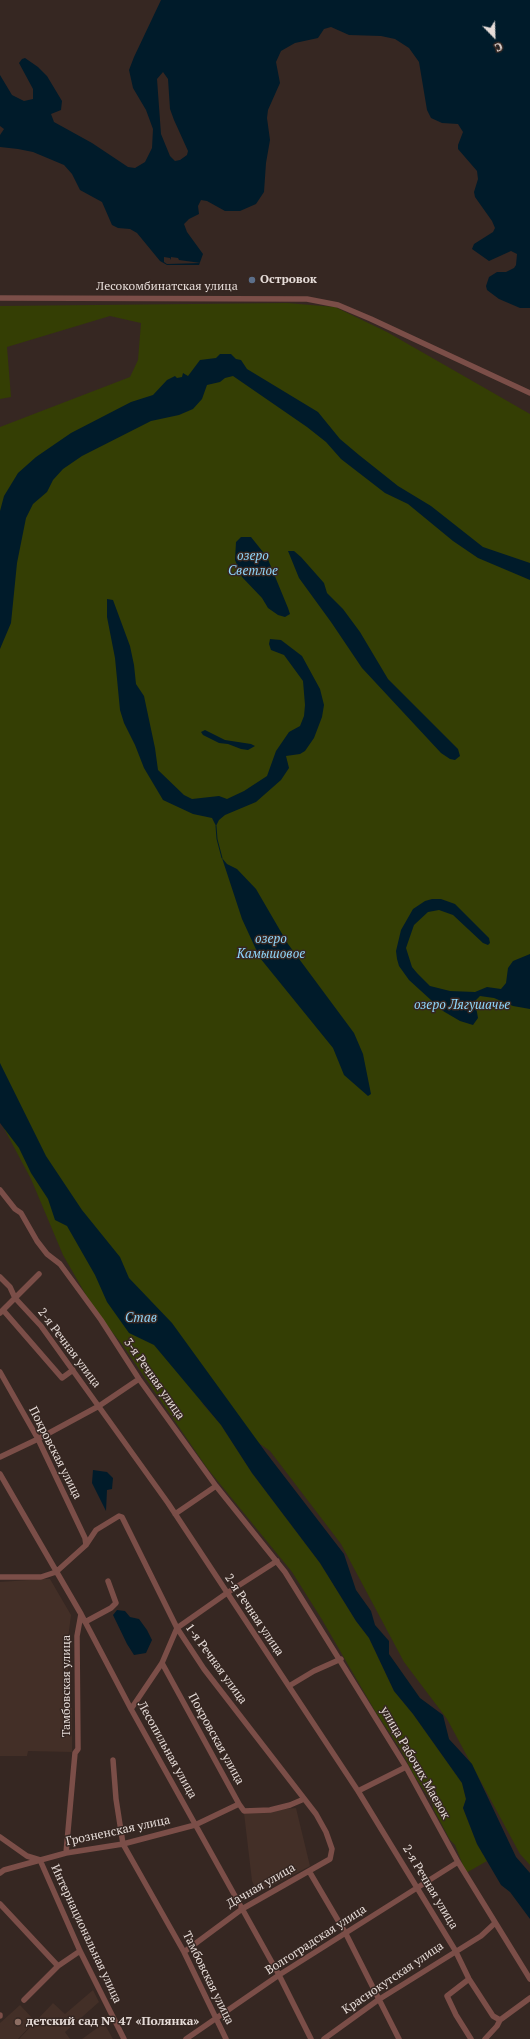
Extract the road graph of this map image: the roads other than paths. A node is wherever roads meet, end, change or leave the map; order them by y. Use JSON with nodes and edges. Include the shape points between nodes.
{"nodes":[{"id":1,"x":0,"y":298,"type":"edge"},
{"id":2,"x":530,"y":393,"type":"edge"},
{"id":3,"x":0,"y":1190,"type":"edge"},
{"id":4,"x":39,"y":1274,"type":"dead end"},
{"id":5,"x":0,"y":1277,"type":"edge"},
{"id":6,"x":14,"y":1298,"type":"junction"},
{"id":7,"x":2,"y":1311,"type":"edge"},
{"id":8,"x":73,"y":1370,"type":"junction"},
{"id":9,"x":0,"y":1372,"type":"edge"},
{"id":10,"x":139,"y":1379,"type":"junction"},
{"id":11,"x":99,"y":1406,"type":"junction"},
{"id":12,"x":38,"y":1439,"type":"junction"},
{"id":13,"x":0,"y":1457,"type":"edge"},
{"id":14,"x":0,"y":1474,"type":"edge"},
{"id":15,"x":216,"y":1486,"type":"junction"},
{"id":16,"x":175,"y":1514,"type":"junction"},
{"id":17,"x":86,"y":1545,"type":"junction"},
{"id":18,"x":277,"y":1561,"type":"junction"},
{"id":19,"x":56,"y":1572,"type":"junction"},
{"id":20,"x":0,"y":1577,"type":"edge"},
{"id":21,"x":108,"y":1581,"type":"dead end"},
{"id":22,"x":227,"y":1593,"type":"junction"},
{"id":23,"x":81,"y":1614,"type":"junction"},
{"id":24,"x":86,"y":1623,"type":"junction"},
{"id":25,"x":177,"y":1628,"type":"junction"},
{"id":26,"x":78,"y":1631,"type":"junction"},
{"id":27,"x":341,"y":1659,"type":"junction"},
{"id":28,"x":162,"y":1663,"type":"junction"},
{"id":29,"x":289,"y":1686,"type":"junction"},
{"id":30,"x":131,"y":1709,"type":"junction"},
{"id":31,"x":113,"y":1760,"type":"dead end"},
{"id":32,"x":406,"y":1767,"type":"junction"},
{"id":33,"x":358,"y":1791,"type":"junction"},
{"id":34,"x":304,"y":1799,"type":"junction"},
{"id":35,"x":239,"y":1804,"type":"junction"},
{"id":36,"x":195,"y":1825,"type":"junction"},
{"id":37,"x":0,"y":1837,"type":"edge"},
{"id":38,"x":123,"y":1844,"type":"junction"},
{"id":39,"x":66,"y":1853,"type":"junction"},
{"id":40,"x":332,"y":1855,"type":"joint"},
{"id":41,"x":40,"y":1860,"type":"junction"},
{"id":42,"x":458,"y":1862,"type":"junction"},
{"id":43,"x":309,"y":1871,"type":"junction"},
{"id":44,"x":0,"y":1873,"type":"edge"},
{"id":45,"x":417,"y":1886,"type":"junction"},
{"id":46,"x":0,"y":1904,"type":"edge"},
{"id":47,"x":242,"y":1909,"type":"junction"},
{"id":48,"x":495,"y":1923,"type":"junction"},
{"id":49,"x":346,"y":1934,"type":"junction"},
{"id":50,"x":455,"y":1950,"type":"junction"},
{"id":51,"x":80,"y":1951,"type":"junction"},
{"id":52,"x":184,"y":1952,"type":"junction"},
{"id":53,"x":58,"y":1966,"type":"junction"},
{"id":54,"x":280,"y":1975,"type":"junction"},
{"id":55,"x":469,"y":1979,"type":"junction"},
{"id":56,"x":530,"y":1979,"type":"edge"},
{"id":57,"x":530,"y":1998,"type":"edge"},
{"id":58,"x":24,"y":2000,"type":"dead end"},
{"id":59,"x":378,"y":2000,"type":"junction"},
{"id":60,"x":216,"y":2020,"type":"junction"},
{"id":61,"x":500,"y":2020,"type":"junction"},
{"id":62,"x":124,"y":2039,"type":"edge"},
{"id":63,"x":186,"y":2039,"type":"edge"},
{"id":64,"x":226,"y":2039,"type":"edge"},
{"id":65,"x":311,"y":2039,"type":"edge"},
{"id":66,"x":324,"y":2039,"type":"edge"},
{"id":67,"x":399,"y":2039,"type":"edge"},
{"id":68,"x":472,"y":2039,"type":"edge"},
{"id":69,"x":485,"y":2039,"type":"edge"}],
"edges":[{"from":1,"to":2,"type":"street","name":"Лесокомбинатская улица","via":[[307,299],[338,305]]},
{"from":3,"to":10,"type":"street","name":"3-я Речная улица","via":[[21,1214],[47,1254],[60,1264],[101,1320]]},
{"from":4,"to":6,"type":"street"},
{"from":5,"to":6,"type":"street","name":"2-я Речная улица","via":[[10,1287]]},
{"from":6,"to":7,"type":"street"},
{"from":6,"to":8,"type":"street","name":"2-я Речная улица","via":[[41,1326]]},
{"from":7,"to":8,"type":"street","via":[[62,1378]]},
{"from":8,"to":11,"type":"street","name":"2-я Речная улица"},
{"from":9,"to":12,"type":"street","name":"Покровская улица"},
{"from":10,"to":11,"type":"street"},
{"from":10,"to":15,"type":"street","name":"3-я Речная улица"},
{"from":11,"to":12,"type":"street"},
{"from":11,"to":16,"type":"street","name":"2-я Речная улица"},
{"from":12,"to":13,"type":"street"},
{"from":12,"to":17,"type":"street","name":"Покровская улица"},
{"from":14,"to":19,"type":"street","name":"Лесопильная улица"},
{"from":15,"to":16,"type":"street"},
{"from":15,"to":18,"type":"street","name":"3-я Речная улица"},
{"from":16,"to":22,"type":"street","name":"2-я Речная улица"},
{"from":17,"to":19,"type":"street"},
{"from":17,"to":25,"type":"street","name":"1-я Речная улица","via":[[96,1530],[119,1516],[122,1517]]},
{"from":18,"to":22,"type":"street"},
{"from":18,"to":27,"type":"street","name":"улица Рабочих Маевок"},
{"from":19,"to":20,"type":"street","via":[[41,1577]]},
{"from":19,"to":23,"type":"street","name":"Лесопильная улица"},
{"from":21,"to":24,"type":"street","via":[[116,1603]]},
{"from":22,"to":25,"type":"street"},
{"from":22,"to":29,"type":"street","name":"2-я Речная улица"},
{"from":23,"to":24,"type":"street","name":"Лесопильная улица"},
{"from":23,"to":26,"type":"street","name":"Тамбовская улица"},
{"from":24,"to":26,"type":"street"},
{"from":24,"to":30,"type":"street","name":"Лесопильная улица"},
{"from":25,"to":28,"type":"street"},
{"from":25,"to":34,"type":"street","name":"1-я Речная улица","via":[[204,1669]]},
{"from":26,"to":39,"type":"street","name":"Тамбовская улица","via":[[78,1749],[75,1753]]},
{"from":27,"to":29,"type":"street"},
{"from":27,"to":32,"type":"street","name":"улица Рабочих Маевок"},
{"from":28,"to":30,"type":"street"},
{"from":28,"to":35,"type":"street","name":"Покровская улица"},
{"from":29,"to":33,"type":"street","name":"2-я Речная улица"},
{"from":30,"to":36,"type":"street","name":"Лесопильная улица"},
{"from":31,"to":38,"type":"street"},
{"from":32,"to":33,"type":"street"},
{"from":32,"to":42,"type":"street","name":"улица Рабочих Маевок"},
{"from":33,"to":45,"type":"street","name":"2-я Речная улица"},
{"from":34,"to":35,"type":"street","via":[[270,1810],[244,1811]]},
{"from":34,"to":40,"type":"street","name":"1-я Речная улица","via":[[326,1832]]},
{"from":35,"to":36,"type":"street","name":"Грозненская улица"},
{"from":36,"to":38,"type":"street","name":"Грозненская улица"},
{"from":36,"to":47,"type":"street","name":"Лесопильная улица"},
{"from":37,"to":41,"type":"street","via":[[27,1856]]},
{"from":38,"to":39,"type":"street","name":"Грозненская улица"},
{"from":38,"to":52,"type":"street","name":"Тамбовская улица"},
{"from":39,"to":41,"type":"street","name":"Грозненская улица"},
{"from":40,"to":43,"type":"street","name":"Дачная улица","via":[[327,1861]]},
{"from":41,"to":44,"type":"street","name":"Грозненская улица"},
{"from":41,"to":51,"type":"street","name":"Интернациональная улица"},
{"from":42,"to":45,"type":"street","name":"Волгоградская улица"},
{"from":42,"to":48,"type":"street","name":"улица Рабочих Маевок"},
{"from":43,"to":47,"type":"street","name":"Дачная улица"},
{"from":43,"to":49,"type":"street"},
{"from":45,"to":49,"type":"street","name":"Волгоградская улица"},
{"from":45,"to":50,"type":"street","name":"2-я Речная улица"},
{"from":46,"to":53,"type":"street"},
{"from":47,"to":52,"type":"street","name":"Дачная улица"},
{"from":47,"to":54,"type":"street","name":"Лесопильная улица"},
{"from":48,"to":50,"type":"street","name":"Краснокутская улица","via":[[485,1933]]},
{"from":48,"to":56,"type":"street","name":"улица Рабочих Маевок"},
{"from":49,"to":54,"type":"street","name":"Волгоградская улица"},
{"from":49,"to":59,"type":"street"},
{"from":50,"to":55,"type":"street","name":"2-я Речная улица"},
{"from":50,"to":59,"type":"street","name":"Краснокутская улица","via":[[437,1965]]},
{"from":51,"to":53,"type":"street"},
{"from":51,"to":62,"type":"street","name":"Интернациональная улица"},
{"from":52,"to":60,"type":"street","name":"Тамбовская улица"},
{"from":53,"to":58,"type":"street"},
{"from":54,"to":60,"type":"street","name":"Волгоградская улица"},
{"from":54,"to":65,"type":"street","name":"Лесопильная улица"},
{"from":55,"to":61,"type":"street","name":"2-я Речная улица","via":[[493,2016]]},
{"from":55,"to":68,"type":"street","via":[[447,1996]]},
{"from":57,"to":61,"type":"street"},
{"from":59,"to":66,"type":"street","name":"Краснокутская улица"},
{"from":59,"to":67,"type":"street"},
{"from":60,"to":63,"type":"street","name":"Волгоградская улица"},
{"from":60,"to":64,"type":"street","name":"Тамбовская улица"},
{"from":61,"to":69,"type":"street"}]}
